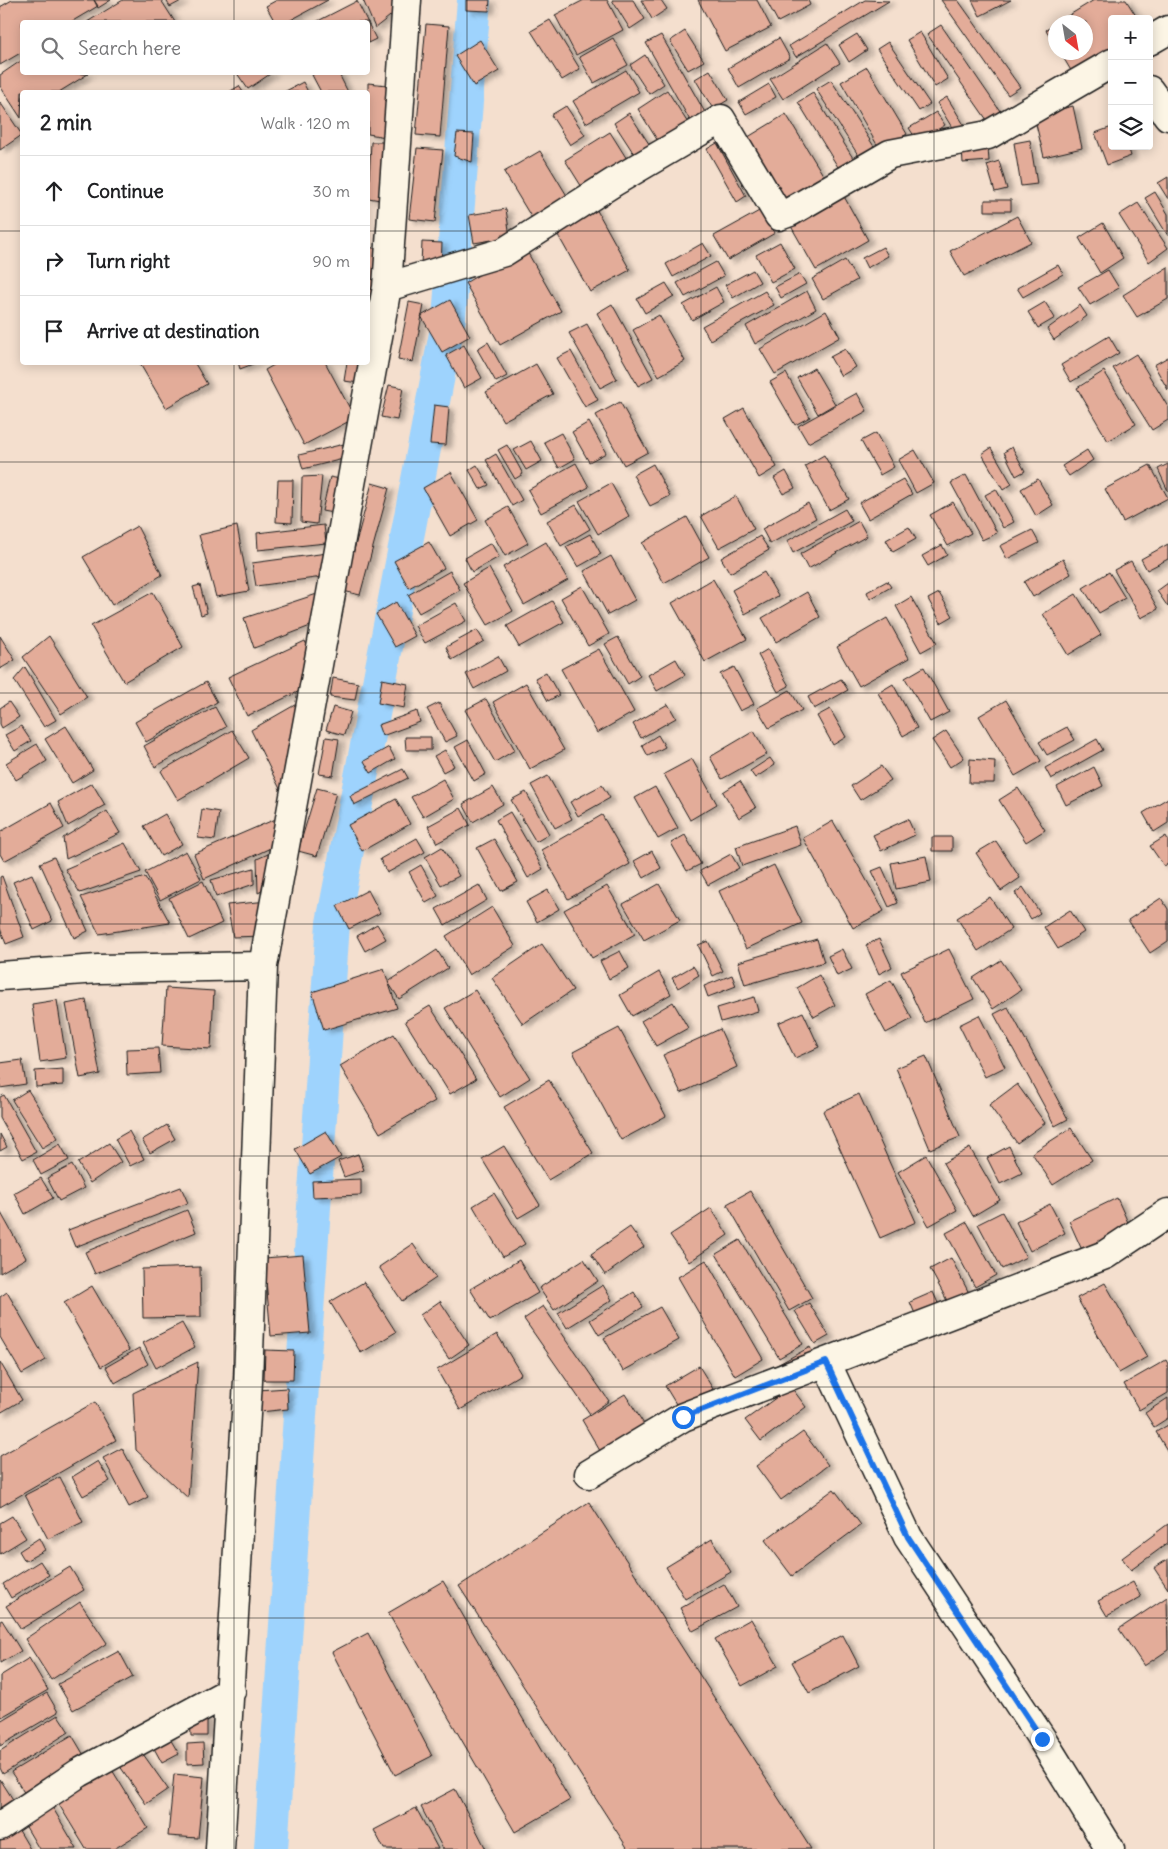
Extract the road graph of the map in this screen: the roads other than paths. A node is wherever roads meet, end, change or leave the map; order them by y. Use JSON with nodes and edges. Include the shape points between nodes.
{"nodes":[{"id":1,"x":407,"y":0,"type":"edge"},
{"id":2,"x":1168,"y":30,"type":"edge"},
{"id":3,"x":1153,"y":39,"type":"edge"},
{"id":4,"x":1108,"y":65,"type":"edge"},
{"id":5,"x":1153,"y":95,"type":"edge"},
{"id":6,"x":1168,"y":116,"type":"edge"},
{"id":7,"x":387,"y":287,"type":"junction"},
{"id":8,"x":263,"y":966,"type":"junction"},
{"id":9,"x":0,"y":976,"type":"edge"},
{"id":10,"x":1168,"y":1213,"type":"edge"},
{"id":11,"x":826,"y":1362,"type":"junction"},
{"id":12,"x":589,"y":1474,"type":"dead end"},
{"id":13,"x":230,"y":1691,"type":"junction"},
{"id":14,"x":0,"y":1826,"type":"edge"},
{"id":15,"x":220,"y":1849,"type":"edge"},
{"id":16,"x":1110,"y":1849,"type":"edge"}],
"edges":[{"from":1,"to":7,"type":"street"},
{"from":2,"to":3,"type":"street"},
{"from":4,"to":7,"type":"street","via":[[988,135],[890,154],[779,216],[721,120],[614,182],[504,252]]},
{"from":5,"to":6,"type":"street"},
{"from":7,"to":8,"type":"street"},
{"from":8,"to":9,"type":"street","via":[[98,969]]},
{"from":8,"to":13,"type":"street","via":[[248,1381]]},
{"from":10,"to":11,"type":"street","via":[[1105,1255]]},
{"from":11,"to":12,"type":"street","via":[[683,1417]]},
{"from":11,"to":16,"type":"street","via":[[908,1537],[1042,1739]]},
{"from":13,"to":14,"type":"street","via":[[79,1773]]},
{"from":13,"to":15,"type":"street"}]}
